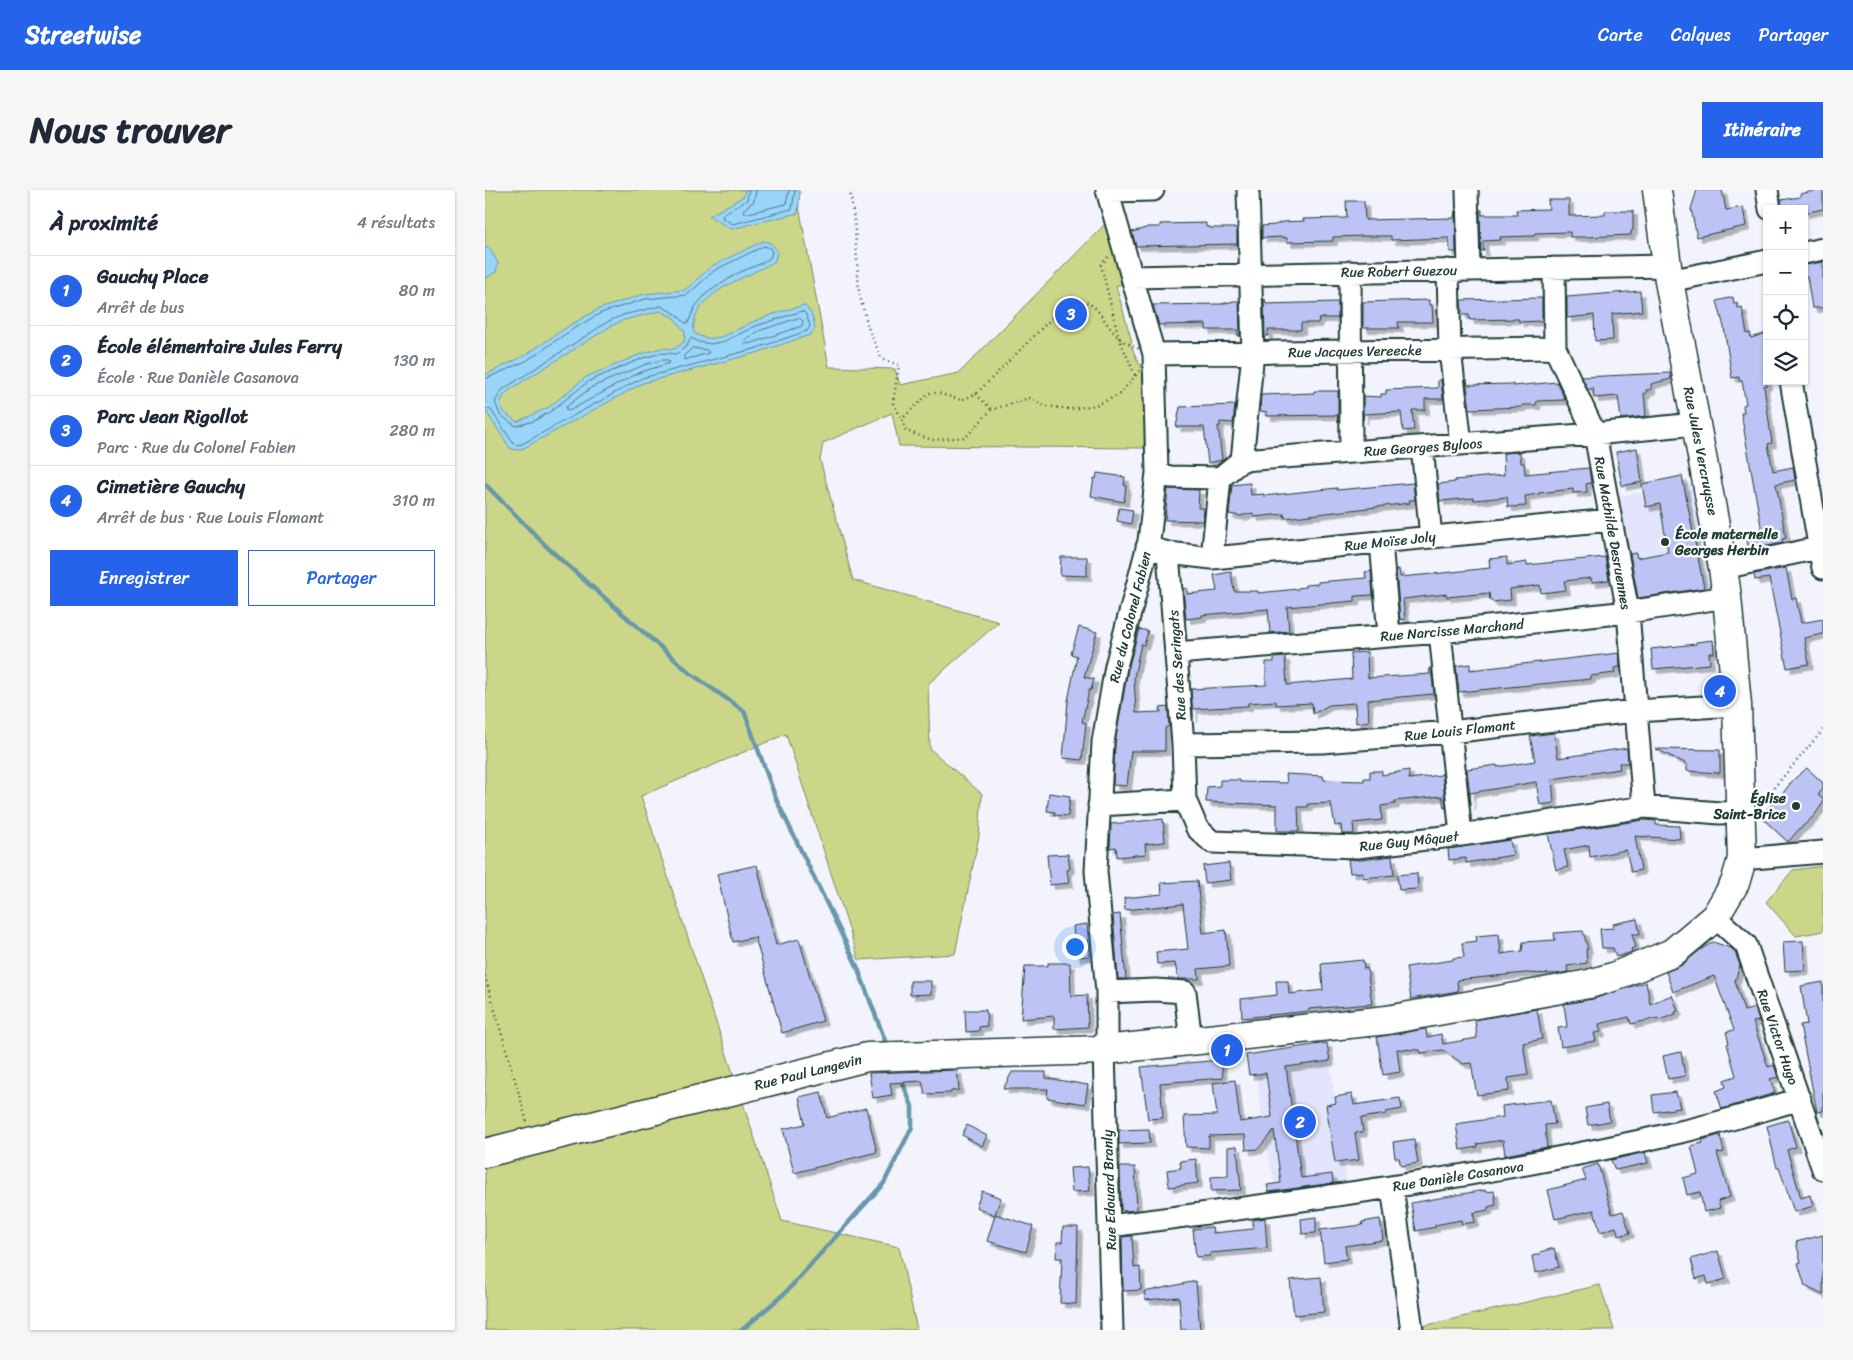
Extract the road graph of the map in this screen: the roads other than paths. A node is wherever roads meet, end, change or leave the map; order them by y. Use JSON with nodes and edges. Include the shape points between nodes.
{"nodes":[{"id":1,"x":1153,"y":190,"type":"edge"},
{"id":2,"x":1248,"y":190,"type":"edge"},
{"id":3,"x":1467,"y":190,"type":"edge"},
{"id":4,"x":1657,"y":190,"type":"edge"},
{"id":5,"x":1767,"y":190,"type":"edge"},
{"id":6,"x":1107,"y":191,"type":"edge"},
{"id":7,"x":1769,"y":205,"type":"edge"},
{"id":8,"x":1823,"y":249,"type":"edge"},
{"id":9,"x":1808,"y":252,"type":"edge"},
{"id":10,"x":1763,"y":261,"type":"edge"},
{"id":11,"x":1554,"y":268,"type":"junction"},
{"id":12,"x":1448,"y":270,"type":"junction"},
{"id":13,"x":1469,"y":270,"type":"junction"},
{"id":14,"x":1350,"y":272,"type":"junction"},
{"id":15,"x":1668,"y":273,"type":"junction"},
{"id":16,"x":1251,"y":274,"type":"junction"},
{"id":17,"x":1132,"y":276,"type":"junction"},
{"id":18,"x":1555,"y":348,"type":"junction"},
{"id":19,"x":1451,"y":350,"type":"junction"},
{"id":20,"x":1350,"y":351,"type":"junction"},
{"id":21,"x":1253,"y":353,"type":"junction"},
{"id":22,"x":1154,"y":354,"type":"junction"},
{"id":23,"x":1792,"y":385,"type":"edge"},
{"id":24,"x":1695,"y":424,"type":"junction"},
{"id":25,"x":1595,"y":434,"type":"junction"},
{"id":26,"x":1461,"y":444,"type":"junction"},
{"id":27,"x":1422,"y":447,"type":"junction"},
{"id":28,"x":1351,"y":452,"type":"junction"},
{"id":29,"x":1242,"y":460,"type":"junction"},
{"id":30,"x":1157,"y":473,"type":"junction"},
{"id":31,"x":1220,"y":478,"type":"junction"},
{"id":32,"x":1611,"y":520,"type":"junction"},
{"id":33,"x":1431,"y":537,"type":"junction"},
{"id":34,"x":1381,"y":542,"type":"junction"},
{"id":35,"x":1147,"y":547,"type":"junction"},
{"id":36,"x":1168,"y":553,"type":"junction"},
{"id":37,"x":1822,"y":554,"type":"edge"},
{"id":38,"x":1212,"y":558,"type":"junction"},
{"id":39,"x":1723,"y":568,"type":"junction"},
{"id":40,"x":1727,"y":597,"type":"junction"},
{"id":41,"x":1628,"y":612,"type":"junction"},
{"id":42,"x":1440,"y":632,"type":"junction"},
{"id":43,"x":1389,"y":635,"type":"junction"},
{"id":44,"x":1176,"y":652,"type":"junction"},
{"id":45,"x":1737,"y":705,"type":"junction"},
{"id":46,"x":1635,"y":711,"type":"junction"},
{"id":47,"x":1450,"y":732,"type":"junction"},
{"id":48,"x":1183,"y":744,"type":"junction"},
{"id":49,"x":1185,"y":800,"type":"junction"},
{"id":50,"x":1099,"y":805,"type":"junction"},
{"id":51,"x":1740,"y":806,"type":"junction"},
{"id":52,"x":1644,"y":807,"type":"junction"},
{"id":53,"x":1461,"y":835,"type":"junction"},
{"id":54,"x":1823,"y":852,"type":"edge"},
{"id":55,"x":1742,"y":859,"type":"junction"},
{"id":56,"x":1715,"y":917,"type":"junction"},
{"id":57,"x":1107,"y":992,"type":"junction"},
{"id":58,"x":1191,"y":1041,"type":"junction"},
{"id":59,"x":1104,"y":1050,"type":"junction"},
{"id":60,"x":1800,"y":1100,"type":"junction"},
{"id":61,"x":485,"y":1153,"type":"edge"},
{"id":62,"x":1823,"y":1169,"type":"edge"},
{"id":63,"x":1392,"y":1187,"type":"junction"},
{"id":64,"x":1110,"y":1226,"type":"junction"},
{"id":65,"x":1112,"y":1330,"type":"edge"},
{"id":66,"x":1412,"y":1330,"type":"edge"}],
"edges":[{"from":1,"to":6,"type":"street"},
{"from":2,"to":16,"type":"street"},
{"from":3,"to":13,"type":"street"},
{"from":4,"to":15,"type":"main road","name":"Rue Jules Vercruysse"},
{"from":5,"to":7,"type":"street"},
{"from":6,"to":17,"type":"street","name":"Rue du Colonel Fabien"},
{"from":8,"to":9,"type":"street"},
{"from":10,"to":15,"type":"street","name":"Rue Robert Guezou"},
{"from":11,"to":13,"type":"street","name":"Rue Robert Guezou"},
{"from":11,"to":15,"type":"street","name":"Rue Robert Guezou"},
{"from":11,"to":18,"type":"street","name":"Rue Mathilde Desruennes"},
{"from":12,"to":13,"type":"street","name":"Rue Robert Guezou"},
{"from":12,"to":14,"type":"street","name":"Rue Robert Guezou"},
{"from":12,"to":19,"type":"street"},
{"from":14,"to":16,"type":"street","name":"Rue Robert Guezou"},
{"from":14,"to":20,"type":"street"},
{"from":15,"to":24,"type":"main road","name":"Rue Jules Vercruysse"},
{"from":16,"to":17,"type":"street","name":"Rue Robert Guezou"},
{"from":16,"to":21,"type":"street"},
{"from":17,"to":22,"type":"street","name":"Rue du Colonel Fabien"},
{"from":18,"to":19,"type":"street","name":"Rue Jacques Vereecke"},
{"from":18,"to":25,"type":"street","name":"Rue Mathilde Desruennes"},
{"from":19,"to":20,"type":"street","name":"Rue Jacques Vereecke"},
{"from":19,"to":26,"type":"street"},
{"from":20,"to":21,"type":"street","name":"Rue Jacques Vereecke"},
{"from":20,"to":28,"type":"street"},
{"from":21,"to":22,"type":"street","name":"Rue Jacques Vereecke"},
{"from":21,"to":29,"type":"street"},
{"from":22,"to":30,"type":"street","name":"Rue du Colonel Fabien"},
{"from":23,"to":37,"type":"street"},
{"from":24,"to":25,"type":"street","name":"Rue Georges Byloos"},
{"from":24,"to":39,"type":"main road","name":"Rue Jules Vercruysse"},
{"from":25,"to":26,"type":"street","name":"Rue Georges Byloos"},
{"from":25,"to":32,"type":"street","name":"Rue Mathilde Desruennes"},
{"from":26,"to":27,"type":"street","name":"Rue Georges Byloos"},
{"from":27,"to":28,"type":"street","name":"Rue Georges Byloos"},
{"from":27,"to":33,"type":"street"},
{"from":28,"to":29,"type":"street","name":"Rue Georges Byloos"},
{"from":29,"to":31,"type":"street"},
{"from":30,"to":31,"type":"street","via":[[1170,477]]},
{"from":30,"to":35,"type":"street","name":"Rue du Colonel Fabien"},
{"from":31,"to":38,"type":"street"},
{"from":32,"to":33,"type":"street","name":"Rue Moïse Joly"},
{"from":32,"to":41,"type":"street","name":"Rue Mathilde Desruennes"},
{"from":33,"to":34,"type":"street","name":"Rue Moïse Joly"},
{"from":34,"to":38,"type":"street","name":"Rue Moïse Joly"},
{"from":34,"to":43,"type":"street"},
{"from":35,"to":36,"type":"street"},
{"from":35,"to":50,"type":"street","name":"Rue du Colonel Fabien","via":[[1116,666],[1103,742]]},
{"from":36,"to":38,"type":"street","name":"Rue Moïse Joly"},
{"from":36,"to":44,"type":"street","name":"Rue des Seringats"},
{"from":37,"to":39,"type":"street"},
{"from":39,"to":40,"type":"main road","name":"Rue Jules Vercruysse"},
{"from":40,"to":41,"type":"street","name":"Rue Narcisse Marchand"},
{"from":40,"to":45,"type":"main road","name":"Rue Jules Vercruysse"},
{"from":41,"to":42,"type":"street","name":"Rue Narcisse Marchand"},
{"from":41,"to":46,"type":"street","name":"Rue Mathilde Desruennes"},
{"from":42,"to":43,"type":"street","name":"Rue Narcisse Marchand"},
{"from":42,"to":47,"type":"street"},
{"from":43,"to":44,"type":"street","name":"Rue Narcisse Marchand"},
{"from":44,"to":48,"type":"street","name":"Rue des Seringats"},
{"from":45,"to":46,"type":"street","name":"Rue Louis Flamant"},
{"from":45,"to":51,"type":"main road","name":"Rue Jules Vercruysse"},
{"from":46,"to":47,"type":"street","name":"Rue Louis Flamant"},
{"from":46,"to":52,"type":"street","name":"Rue Mathilde Desruennes"},
{"from":47,"to":48,"type":"street","name":"Rue Louis Flamant","via":[[1322,742]]},
{"from":47,"to":53,"type":"street"},
{"from":48,"to":49,"type":"street","name":"Rue des Seringats"},
{"from":49,"to":50,"type":"street"},
{"from":49,"to":53,"type":"street","name":"Rue Guy Môquet","via":[[1197,828],[1212,842],[1357,847]]},
{"from":50,"to":57,"type":"street","name":"Rue du Colonel Fabien","via":[[1096,871]]},
{"from":51,"to":52,"type":"street","name":"Rue Guy Môquet","via":[[1719,813]]},
{"from":51,"to":55,"type":"main road","name":"Rue Jules Vercruysse"},
{"from":52,"to":53,"type":"street","name":"Rue Guy Môquet"},
{"from":54,"to":55,"type":"street"},
{"from":55,"to":56,"type":"main road","name":"Rue Jules Vercruysse","via":[[1735,884]]},
{"from":56,"to":58,"type":"main road","name":"Rue Jules Vercruysse","via":[[1672,953],[1589,984],[1387,1020]]},
{"from":56,"to":60,"type":"street","name":"Rue Victor Hugo","via":[[1746,945]]},
{"from":57,"to":58,"type":"street","via":[[1185,992]]},
{"from":57,"to":59,"type":"street","name":"Rue du Colonel Fabien","via":[[1107,1041]]},
{"from":58,"to":59,"type":"main road","name":"Rue Paul Langevin"},
{"from":59,"to":61,"type":"main road","name":"Rue Paul Langevin","via":[[867,1057]]},
{"from":59,"to":64,"type":"street","name":"Rue Edouard Branly"},
{"from":60,"to":62,"type":"street","name":"Rue Victor Hugo"},
{"from":60,"to":63,"type":"street","name":"Rue Danièle Casanova","via":[[1681,1132],[1524,1165]]},
{"from":63,"to":64,"type":"street","name":"Rue Danièle Casanova"},
{"from":63,"to":66,"type":"street"},
{"from":64,"to":65,"type":"street","name":"Rue Edouard Branly"}]}
